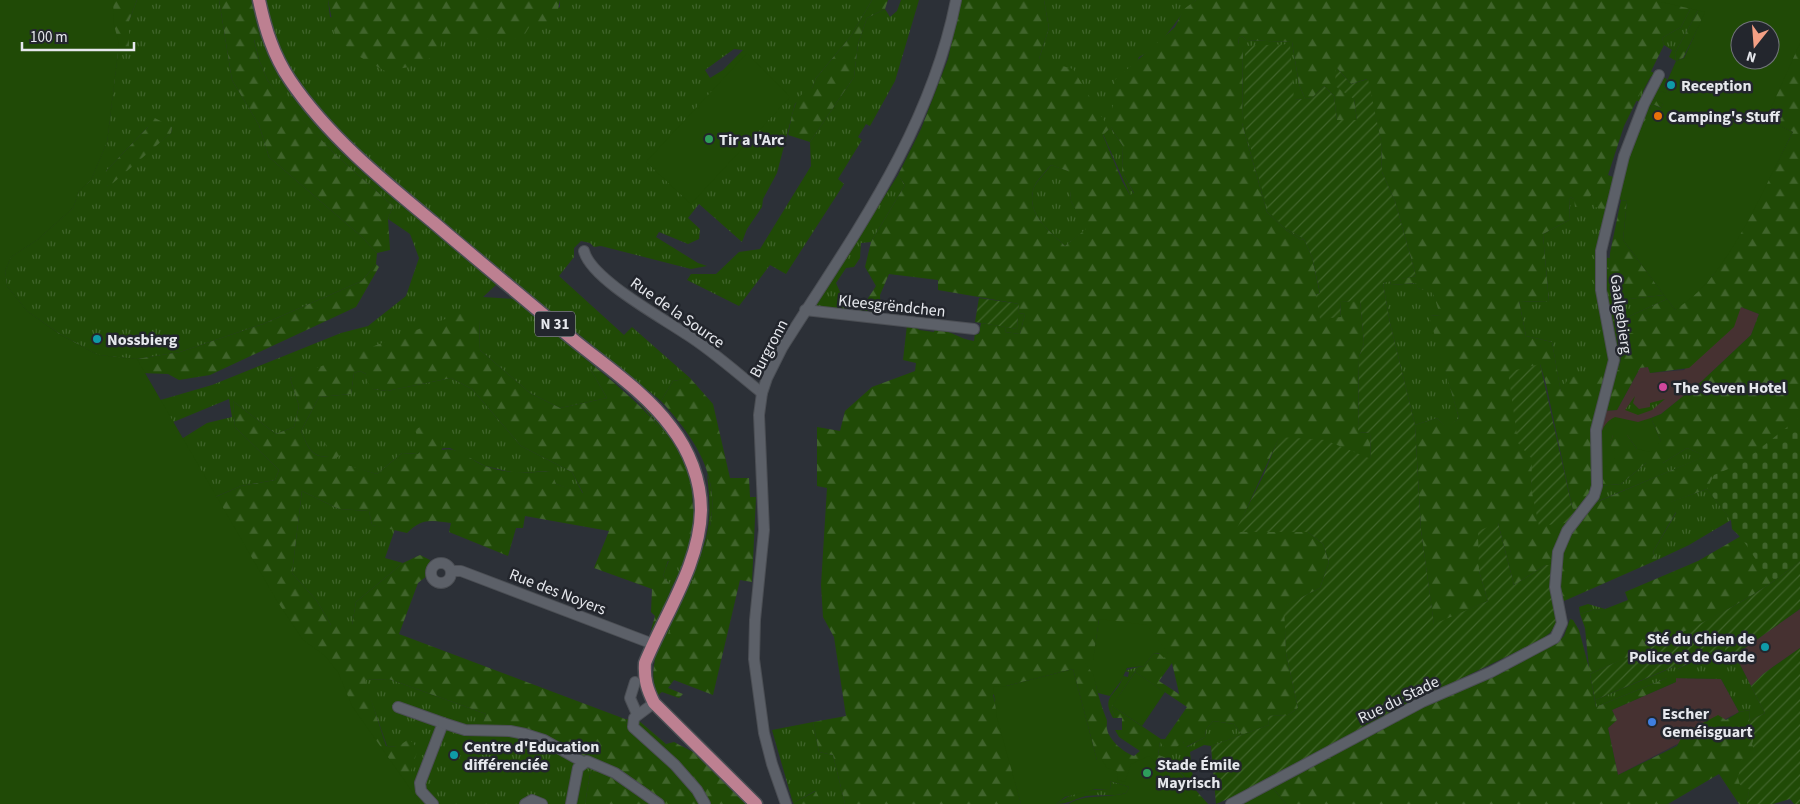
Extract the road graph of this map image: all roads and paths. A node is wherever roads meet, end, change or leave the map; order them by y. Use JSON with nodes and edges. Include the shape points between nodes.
{"nodes":[{"id":1,"x":259,"y":0,"type":"edge"},
{"id":2,"x":956,"y":0,"type":"edge"},
{"id":3,"x":1659,"y":75,"type":"dead end"},
{"id":4,"x":584,"y":251,"type":"dead end"},
{"id":5,"x":805,"y":310,"type":"junction"},
{"id":6,"x":974,"y":330,"type":"dead end"},
{"id":7,"x":762,"y":393,"type":"junction"},
{"id":8,"x":451,"y":571,"type":"dead end"},
{"id":9,"x":1561,"y":612,"type":"joint"},
{"id":10,"x":653,"y":644,"type":"junction"},
{"id":11,"x":635,"y":682,"type":"dead end"},
{"id":12,"x":654,"y":703,"type":"junction"},
{"id":13,"x":398,"y":707,"type":"dead end"},
{"id":14,"x":637,"y":714,"type":"junction"},
{"id":15,"x":443,"y":723,"type":"junction"},
{"id":16,"x":583,"y":762,"type":"junction"},
{"id":17,"x":433,"y":804,"type":"edge"},
{"id":18,"x":525,"y":804,"type":"edge"},
{"id":19,"x":542,"y":804,"type":"edge"},
{"id":20,"x":572,"y":804,"type":"edge"},
{"id":21,"x":659,"y":804,"type":"edge"},
{"id":22,"x":705,"y":804,"type":"edge"},
{"id":23,"x":756,"y":804,"type":"edge"},
{"id":24,"x":786,"y":804,"type":"edge"},
{"id":25,"x":1231,"y":804,"type":"edge"}],
"edges":[{"from":1,"to":10,"type":"main road","number":"N 31","via":[[266,33],[276,56],[289,79],[326,124],[398,194],[632,388],[670,425],[684,445],[693,464],[699,490],[700,528],[688,567]]},
{"from":2,"to":5,"type":"street","name":"Burgronn","via":[[942,58],[912,134],[879,196]]},
{"from":3,"to":9,"type":"street","name":"Gaalgebierg","via":[[1624,156],[1601,251],[1602,290],[1614,360],[1596,430],[1597,486],[1594,496],[1567,531],[1558,552],[1555,587]]},
{"from":4,"to":7,"type":"street","name":"Rue de la Source","via":[[591,267],[646,309],[687,334]]},
{"from":5,"to":6,"type":"street","name":"Kleesgrëndchen"},
{"from":5,"to":7,"type":"street","name":"Burgronn","via":[[770,370]]},
{"from":7,"to":24,"type":"street","name":"Burgronn","via":[[759,415],[764,530],[754,659],[764,733]]},
{"from":8,"to":10,"type":"street","name":"Rue des Noyers","via":[[461,571]]},
{"from":9,"to":25,"type":"street","name":"Rue du Stade","via":[[1562,623],[1555,638],[1491,672],[1422,702]]},
{"from":10,"to":12,"type":"main road","number":"N 31","via":[[645,663],[644,677]]},
{"from":11,"to":14,"type":"street","via":[[630,698]]},
{"from":12,"to":14,"type":"street"},
{"from":12,"to":23,"type":"main road","number":"N 31"},
{"from":13,"to":15,"type":"street"},
{"from":14,"to":22,"type":"street","via":[[632,722],[633,728],[676,765]]},
{"from":15,"to":16,"type":"street","via":[[465,730],[525,734],[544,740]]},
{"from":15,"to":17,"type":"street","via":[[420,783],[421,791]]},
{"from":16,"to":20,"type":"street","via":[[578,768]]},
{"from":16,"to":21,"type":"street","via":[[591,761],[615,773]]},
{"from":18,"to":19,"type":"street","via":[[532,800]]}]}
